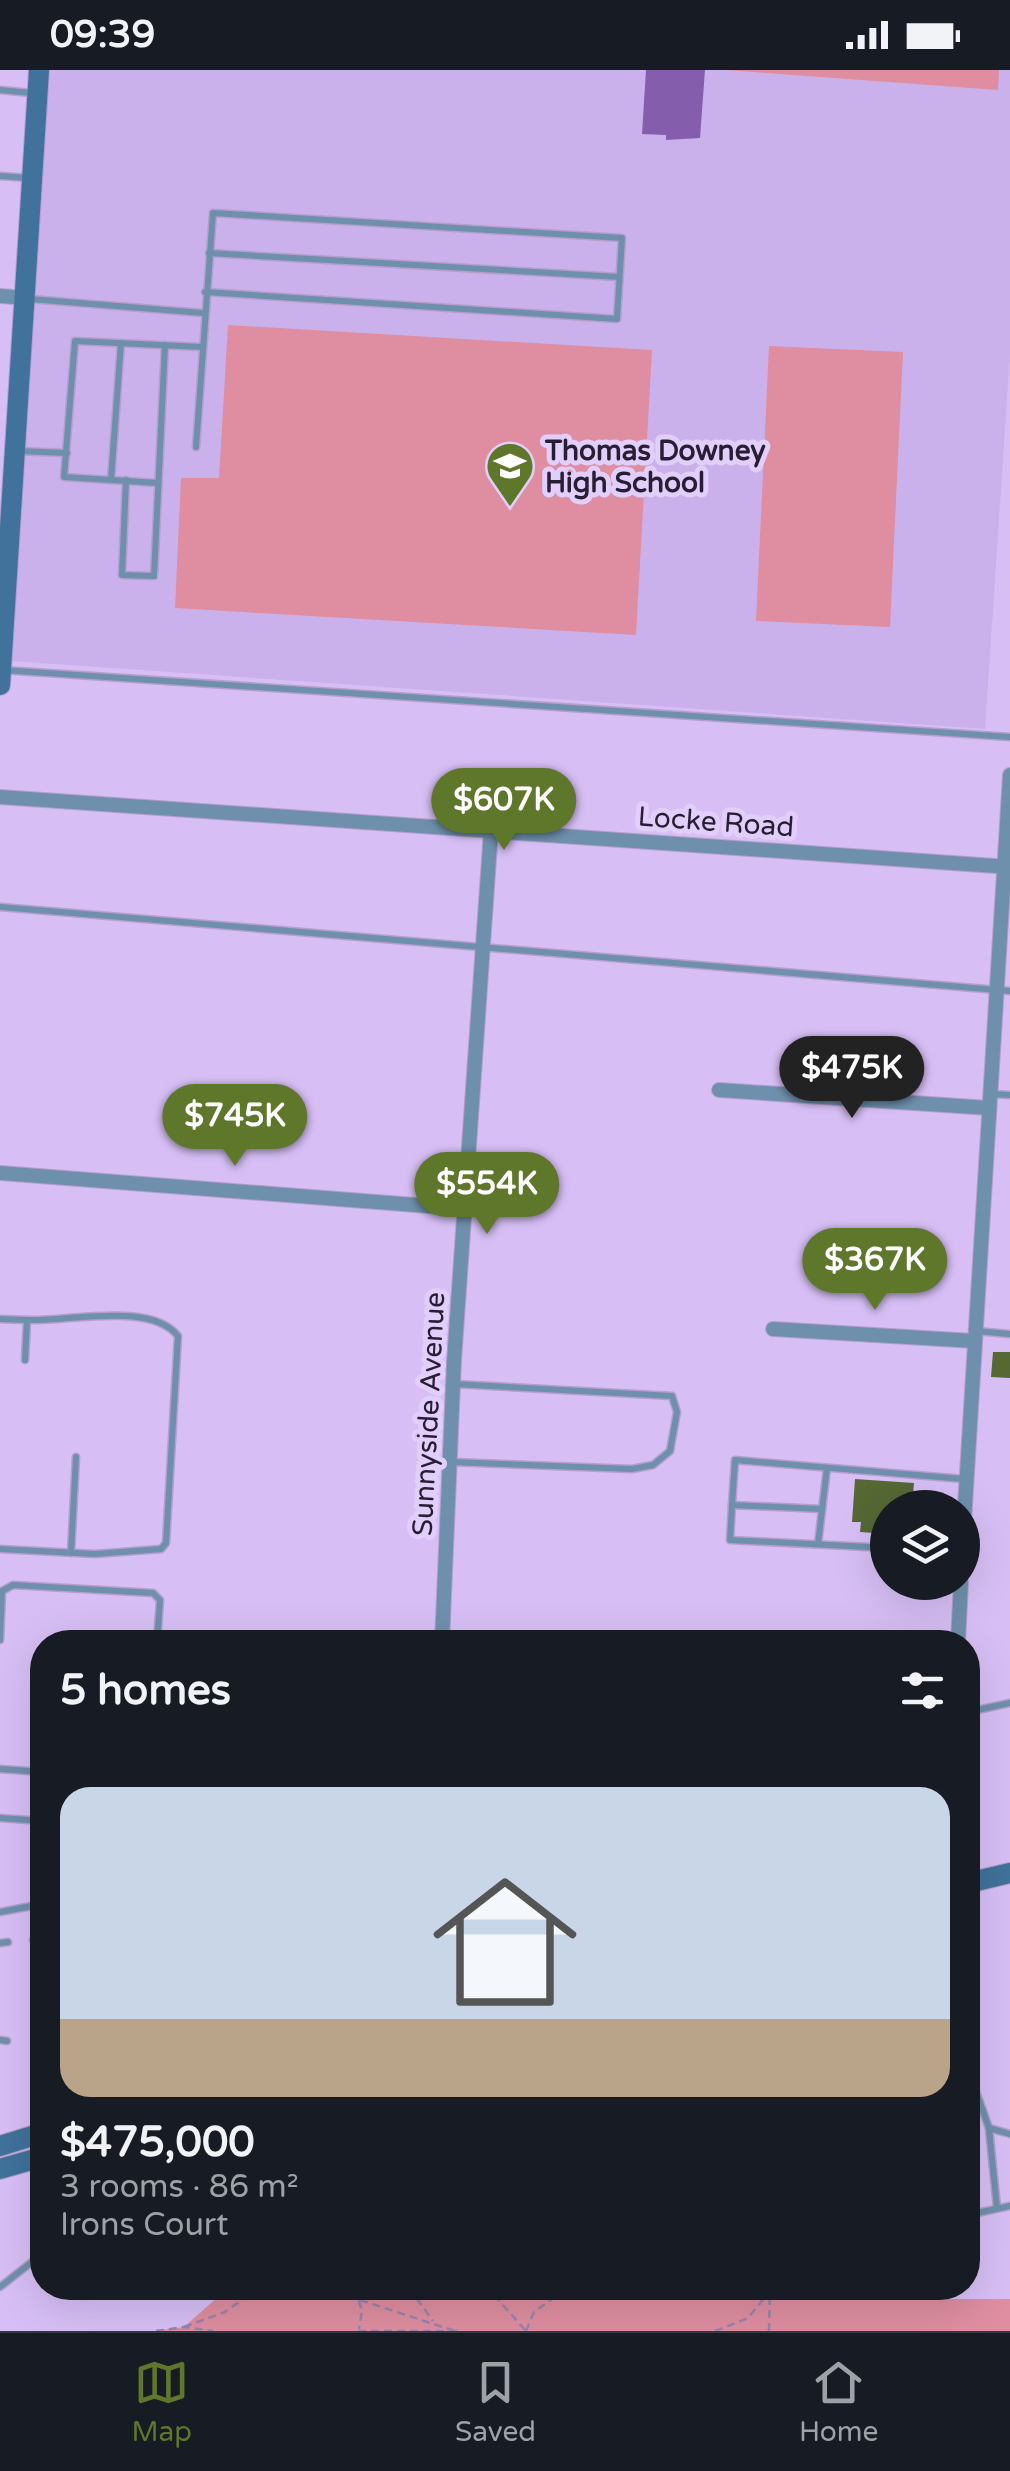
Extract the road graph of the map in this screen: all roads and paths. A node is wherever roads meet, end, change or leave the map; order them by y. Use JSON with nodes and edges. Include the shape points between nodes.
{"nodes":[{"id":1,"x":39,"y":70,"type":"edge"},
{"id":2,"x":0,"y":90,"type":"edge"},
{"id":3,"x":38,"y":94,"type":"junction"},
{"id":4,"x":0,"y":176,"type":"edge"},
{"id":5,"x":33,"y":178,"type":"junction"},
{"id":6,"x":209,"y":253,"type":"junction"},
{"id":7,"x":619,"y":277,"type":"junction"},
{"id":8,"x":205,"y":292,"type":"junction"},
{"id":9,"x":0,"y":296,"type":"edge"},
{"id":10,"x":26,"y":298,"type":"junction"},
{"id":11,"x":203,"y":312,"type":"junction"},
{"id":12,"x":121,"y":344,"type":"junction"},
{"id":13,"x":165,"y":345,"type":"junction"},
{"id":14,"x":202,"y":347,"type":"junction"},
{"id":15,"x":9,"y":407,"type":"edge"},
{"id":16,"x":196,"y":446,"type":"dead end"},
{"id":17,"x":16,"y":450,"type":"junction"},
{"id":18,"x":67,"y":453,"type":"junction"},
{"id":19,"x":111,"y":480,"type":"junction"},
{"id":20,"x":126,"y":480,"type":"junction"},
{"id":21,"x":158,"y":482,"type":"junction"},
{"id":22,"x":5,"y":524,"type":"edge"},
{"id":23,"x":4,"y":560,"type":"edge"},
{"id":24,"x":1,"y":645,"type":"edge"},
{"id":25,"x":1,"y":670,"type":"edge"},
{"id":26,"x":0,"y":684,"type":"edge"},
{"id":27,"x":1010,"y":737,"type":"edge"},
{"id":28,"x":1010,"y":775,"type":"edge"},
{"id":29,"x":0,"y":796,"type":"edge"},
{"id":30,"x":491,"y":830,"type":"junction"},
{"id":31,"x":1007,"y":867,"type":"edge"},
{"id":32,"x":0,"y":907,"type":"edge"},
{"id":33,"x":484,"y":945,"type":"junction"},
{"id":34,"x":1003,"y":990,"type":"edge"},
{"id":35,"x":719,"y":1090,"type":"dead end"},
{"id":36,"x":1010,"y":1096,"type":"edge"},
{"id":37,"x":989,"y":1101,"type":"junction"},
{"id":38,"x":0,"y":1173,"type":"edge"},
{"id":39,"x":468,"y":1209,"type":"junction"},
{"id":40,"x":0,"y":1319,"type":"edge"},
{"id":41,"x":27,"y":1320,"type":"junction"},
{"id":42,"x":772,"y":1328,"type":"dead end"},
{"id":43,"x":1010,"y":1334,"type":"edge"},
{"id":44,"x":975,"y":1336,"type":"junction"},
{"id":45,"x":25,"y":1360,"type":"dead end"},
{"id":46,"x":453,"y":1384,"type":"junction"},
{"id":47,"x":76,"y":1457,"type":"dead end"},
{"id":48,"x":449,"y":1462,"type":"junction"},
{"id":49,"x":827,"y":1468,"type":"junction"},
{"id":50,"x":967,"y":1479,"type":"junction"},
{"id":51,"x":966,"y":1490,"type":"edge"},
{"id":52,"x":732,"y":1505,"type":"junction"},
{"id":53,"x":822,"y":1509,"type":"junction"},
{"id":54,"x":818,"y":1544,"type":"junction"},
{"id":55,"x":870,"y":1547,"type":"edge"},
{"id":56,"x":0,"y":1549,"type":"edge"},
{"id":57,"x":71,"y":1553,"type":"junction"},
{"id":58,"x":1,"y":1592,"type":"edge"},
{"id":59,"x":960,"y":1600,"type":"edge"},
{"id":60,"x":158,"y":1630,"type":"edge"},
{"id":61,"x":442,"y":1630,"type":"edge"},
{"id":62,"x":959,"y":1630,"type":"edge"},
{"id":63,"x":0,"y":1640,"type":"edge"},
{"id":64,"x":1010,"y":1703,"type":"edge"},
{"id":65,"x":980,"y":1709,"type":"edge"},
{"id":66,"x":0,"y":1769,"type":"edge"},
{"id":67,"x":30,"y":1771,"type":"edge"},
{"id":68,"x":0,"y":1818,"type":"edge"},
{"id":69,"x":30,"y":1819,"type":"edge"},
{"id":70,"x":1010,"y":1873,"type":"edge"},
{"id":71,"x":980,"y":1880,"type":"edge"},
{"id":72,"x":30,"y":1906,"type":"edge"},
{"id":73,"x":0,"y":1912,"type":"edge"},
{"id":74,"x":980,"y":2103,"type":"edge"},
{"id":75,"x":989,"y":2128,"type":"junction"},
{"id":76,"x":1010,"y":2134,"type":"edge"},
{"id":77,"x":30,"y":2137,"type":"edge"},
{"id":78,"x":0,"y":2146,"type":"edge"},
{"id":79,"x":30,"y":2161,"type":"edge"},
{"id":80,"x":0,"y":2170,"type":"edge"},
{"id":81,"x":1010,"y":2206,"type":"edge"},
{"id":82,"x":997,"y":2208,"type":"junction"},
{"id":83,"x":980,"y":2212,"type":"edge"},
{"id":84,"x":30,"y":2263,"type":"edge"},
{"id":85,"x":0,"y":2287,"type":"edge"},
{"id":86,"x":242,"y":2300,"type":"edge"},
{"id":87,"x":353,"y":2300,"type":"edge"},
{"id":88,"x":418,"y":2300,"type":"edge"},
{"id":89,"x":498,"y":2300,"type":"edge"},
{"id":90,"x":551,"y":2300,"type":"edge"},
{"id":91,"x":762,"y":2300,"type":"edge"},
{"id":92,"x":770,"y":2300,"type":"edge"},
{"id":93,"x":358,"y":2302,"type":"junction"},
{"id":94,"x":434,"y":2322,"type":"junction"},
{"id":95,"x":184,"y":2327,"type":"junction"},
{"id":96,"x":156,"y":2331,"type":"edge"},
{"id":97,"x":212,"y":2331,"type":"edge"},
{"id":98,"x":358,"y":2331,"type":"edge"},
{"id":99,"x":458,"y":2331,"type":"edge"},
{"id":100,"x":526,"y":2331,"type":"edge"},
{"id":101,"x":715,"y":2331,"type":"edge"},
{"id":102,"x":769,"y":2331,"type":"edge"}],
"edges":[{"from":1,"to":3,"type":"main road"},
{"from":2,"to":3,"type":"lane"},
{"from":3,"to":5,"type":"main road"},
{"from":4,"to":5,"type":"lane"},
{"from":5,"to":10,"type":"main road"},
{"from":6,"to":7,"type":"lane"},
{"from":6,"to":7,"type":"lane","via":[[213,213],[252,215],[622,238]]},
{"from":6,"to":8,"type":"lane"},
{"from":7,"to":8,"type":"lane","via":[[616,319]]},
{"from":8,"to":11,"type":"lane"},
{"from":9,"to":10,"type":"street"},
{"from":10,"to":11,"type":"lane"},
{"from":10,"to":15,"type":"main road"},
{"from":11,"to":14,"type":"lane"},
{"from":12,"to":13,"type":"lane"},
{"from":12,"to":18,"type":"lane","via":[[75,341]]},
{"from":12,"to":19,"type":"lane"},
{"from":13,"to":14,"type":"lane"},
{"from":13,"to":21,"type":"lane"},
{"from":14,"to":16,"type":"lane"},
{"from":15,"to":17,"type":"main road"},
{"from":17,"to":18,"type":"lane"},
{"from":17,"to":22,"type":"main road"},
{"from":18,"to":19,"type":"lane","via":[[64,477]]},
{"from":19,"to":20,"type":"lane"},
{"from":20,"to":21,"type":"lane"},
{"from":20,"to":21,"type":"lane","via":[[122,574],[154,576]]},
{"from":22,"to":23,"type":"main road"},
{"from":23,"to":24,"type":"main road"},
{"from":24,"to":25,"type":"main road"},
{"from":25,"to":26,"type":"main road"},
{"from":25,"to":27,"type":"lane"},
{"from":28,"to":31,"type":"street"},
{"from":29,"to":30,"type":"street","name":"Locke Road"},
{"from":30,"to":31,"type":"street","name":"Locke Road"},
{"from":30,"to":33,"type":"street","name":"Sunnyside Avenue"},
{"from":31,"to":34,"type":"street"},
{"from":32,"to":33,"type":"lane"},
{"from":33,"to":34,"type":"lane"},
{"from":33,"to":39,"type":"street","name":"Sunnyside Avenue"},
{"from":34,"to":37,"type":"street"},
{"from":35,"to":37,"type":"street"},
{"from":36,"to":37,"type":"lane"},
{"from":37,"to":44,"type":"street"},
{"from":38,"to":39,"type":"street"},
{"from":39,"to":46,"type":"street","name":"Sunnyside Avenue"},
{"from":40,"to":41,"type":"lane"},
{"from":41,"to":45,"type":"lane"},
{"from":41,"to":57,"type":"lane","via":[[126,1316],[155,1320],[178,1336],[166,1543],[161,1550]]},
{"from":42,"to":44,"type":"street"},
{"from":43,"to":44,"type":"lane"},
{"from":44,"to":50,"type":"street"},
{"from":46,"to":48,"type":"street","name":"Sunnyside Avenue"},
{"from":46,"to":48,"type":"lane","via":[[672,1396],[677,1412],[670,1451],[653,1465]]},
{"from":47,"to":57,"type":"lane"},
{"from":48,"to":61,"type":"street","name":"Sunnyside Avenue"},
{"from":49,"to":50,"type":"lane"},
{"from":49,"to":52,"type":"lane","via":[[736,1460]]},
{"from":49,"to":53,"type":"lane"},
{"from":50,"to":51,"type":"street"},
{"from":52,"to":53,"type":"lane"},
{"from":52,"to":54,"type":"lane","via":[[730,1540]]},
{"from":53,"to":54,"type":"lane"},
{"from":54,"to":55,"type":"lane"},
{"from":56,"to":57,"type":"lane"},
{"from":58,"to":60,"type":"lane","via":[[12,1585],[153,1593],[160,1600]]},
{"from":58,"to":63,"type":"lane"},
{"from":59,"to":62,"type":"street"},
{"from":64,"to":65,"type":"lane"},
{"from":66,"to":67,"type":"lane"},
{"from":68,"to":69,"type":"lane"},
{"from":70,"to":71,"type":"main road"},
{"from":72,"to":73,"type":"lane"},
{"from":74,"to":75,"type":"lane"},
{"from":75,"to":76,"type":"lane"},
{"from":75,"to":82,"type":"lane"},
{"from":77,"to":78,"type":"main road"},
{"from":79,"to":80,"type":"main road"},
{"from":81,"to":82,"type":"lane"},
{"from":82,"to":83,"type":"lane"},
{"from":84,"to":85,"type":"lane"},
{"from":86,"to":95,"type":"path"},
{"from":87,"to":93,"type":"path"},
{"from":88,"to":94,"type":"path"},
{"from":89,"to":100,"type":"path"},
{"from":90,"to":100,"type":"path","via":[[534,2312]]},
{"from":91,"to":101,"type":"path","via":[[748,2318]]},
{"from":92,"to":102,"type":"path"},
{"from":93,"to":94,"type":"path"},
{"from":93,"to":98,"type":"path"},
{"from":94,"to":99,"type":"path"},
{"from":95,"to":96,"type":"path"},
{"from":95,"to":97,"type":"path"},
{"from":98,"to":99,"type":"path"}]}
